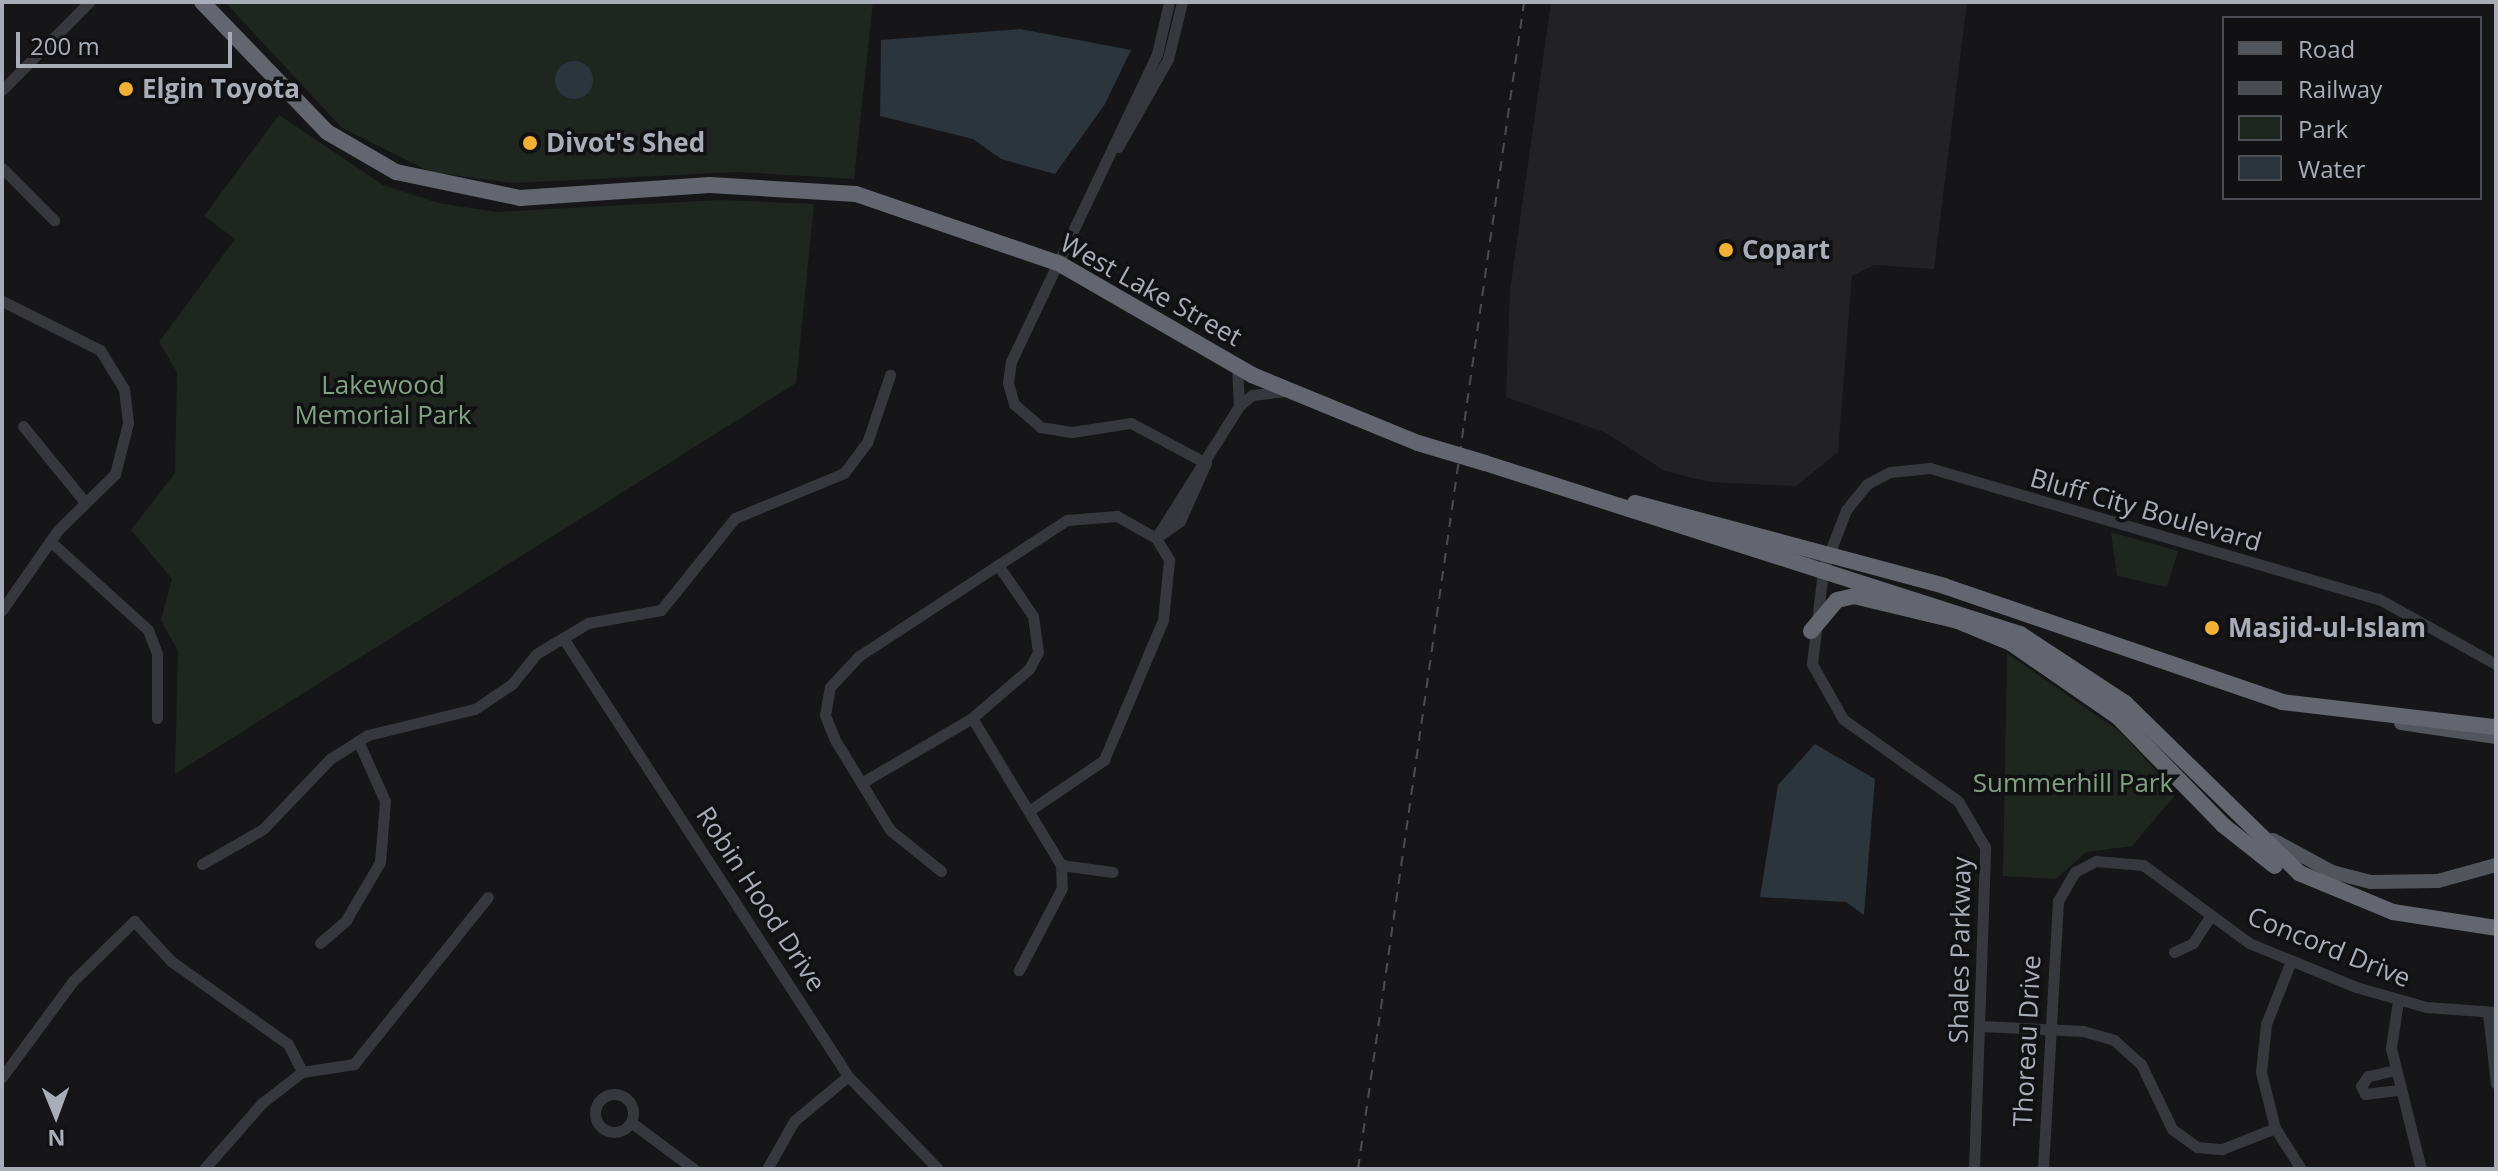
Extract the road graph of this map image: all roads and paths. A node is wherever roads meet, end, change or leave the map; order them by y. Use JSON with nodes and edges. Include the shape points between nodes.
{"nodes":[{"id":1,"x":89,"y":2,"type":"edge"},
{"id":2,"x":202,"y":2,"type":"edge"},
{"id":3,"x":1169,"y":2,"type":"edge"},
{"id":4,"x":1182,"y":2,"type":"edge"},
{"id":5,"x":2,"y":90,"type":"edge"},
{"id":6,"x":1117,"y":147,"type":"junction"},
{"id":7,"x":2,"y":168,"type":"edge"},
{"id":8,"x":54,"y":220,"type":"dead end"},
{"id":9,"x":1060,"y":264,"type":"junction"},
{"id":10,"x":2,"y":301,"type":"edge"},
{"id":11,"x":1237,"y":366,"type":"junction"},
{"id":12,"x":890,"y":375,"type":"dead end"},
{"id":13,"x":1284,"y":391,"type":"junction"},
{"id":14,"x":1239,"y":406,"type":"junction"},
{"id":15,"x":23,"y":426,"type":"dead end"},
{"id":16,"x":1206,"y":463,"type":"junction"},
{"id":17,"x":1606,"y":499,"type":"junction"},
{"id":18,"x":84,"y":501,"type":"junction"},
{"id":19,"x":1156,"y":538,"type":"junction"},
{"id":20,"x":50,"y":541,"type":"junction"},
{"id":21,"x":1830,"y":552,"type":"junction"},
{"id":22,"x":998,"y":565,"type":"junction"},
{"id":23,"x":1823,"y":570,"type":"junction"},
{"id":24,"x":2,"y":610,"type":"edge"},
{"id":25,"x":1811,"y":631,"type":"junction"},
{"id":26,"x":563,"y":638,"type":"junction"},
{"id":27,"x":2496,"y":664,"type":"edge"},
{"id":28,"x":2327,"y":710,"type":"junction"},
{"id":29,"x":157,"y":718,"type":"dead end"},
{"id":30,"x":972,"y":718,"type":"junction"},
{"id":31,"x":2496,"y":727,"type":"edge"},
{"id":32,"x":2496,"y":737,"type":"edge"},
{"id":33,"x":358,"y":741,"type":"junction"},
{"id":34,"x":2188,"y":767,"type":"junction"},
{"id":35,"x":863,"y":782,"type":"junction"},
{"id":36,"x":1033,"y":808,"type":"junction"},
{"id":37,"x":202,"y":864,"type":"dead end"},
{"id":38,"x":1061,"y":865,"type":"junction"},
{"id":39,"x":2496,"y":865,"type":"edge"},
{"id":40,"x":941,"y":871,"type":"dead end"},
{"id":41,"x":1113,"y":872,"type":"dead end"},
{"id":42,"x":488,"y":897,"type":"dead end"},
{"id":43,"x":2343,"y":897,"type":"junction"},
{"id":44,"x":2056,"y":915,"type":"joint"},
{"id":45,"x":2210,"y":917,"type":"junction"},
{"id":46,"x":2496,"y":928,"type":"edge"},
{"id":47,"x":320,"y":943,"type":"dead end"},
{"id":48,"x":2174,"y":952,"type":"dead end"},
{"id":49,"x":2291,"y":961,"type":"junction"},
{"id":50,"x":1019,"y":970,"type":"dead end"},
{"id":51,"x":2398,"y":1001,"type":"junction"},
{"id":52,"x":2492,"y":1012,"type":"edge"},
{"id":53,"x":1981,"y":1026,"type":"junction"},
{"id":54,"x":2049,"y":1029,"type":"junction"},
{"id":55,"x":2395,"y":1070,"type":"junction"},
{"id":56,"x":302,"y":1072,"type":"junction"},
{"id":57,"x":848,"y":1076,"type":"junction"},
{"id":58,"x":2,"y":1077,"type":"edge"},
{"id":59,"x":2496,"y":1084,"type":"edge"},
{"id":60,"x":2399,"y":1090,"type":"junction"},
{"id":61,"x":632,"y":1123,"type":"dead end"},
{"id":62,"x":2275,"y":1128,"type":"junction"},
{"id":63,"x":204,"y":1169,"type":"edge"},
{"id":64,"x":694,"y":1169,"type":"edge"},
{"id":65,"x":767,"y":1169,"type":"edge"},
{"id":66,"x":938,"y":1169,"type":"edge"},
{"id":67,"x":1974,"y":1169,"type":"edge"},
{"id":68,"x":2043,"y":1169,"type":"edge"},
{"id":69,"x":2301,"y":1169,"type":"edge"},
{"id":70,"x":2421,"y":1169,"type":"edge"}],
"edges":[{"from":1,"to":5,"type":"street"},
{"from":2,"to":9,"type":"highway","name":"West Lake Street","via":[[327,132],[434,185],[520,198],[710,185],[807,188],[918,211]]},
{"from":3,"to":6,"type":"street","via":[[1162,40]]},
{"from":4,"to":6,"type":"street","via":[[1168,59]]},
{"from":6,"to":9,"type":"street"},
{"from":7,"to":8,"type":"street"},
{"from":9,"to":11,"type":"highway","name":"West Lake Street"},
{"from":9,"to":16,"type":"street","via":[[1011,361],[1014,404],[1052,431],[1131,423]]},
{"from":10,"to":18,"type":"street","via":[[100,350],[124,389],[125,454]]},
{"from":11,"to":13,"type":"highway","name":"West Lake Street"},
{"from":11,"to":14,"type":"street"},
{"from":12,"to":26,"type":"street","via":[[867,443],[844,473],[735,518],[661,610],[588,623]]},
{"from":13,"to":14,"type":"street","via":[[1252,395]]},
{"from":13,"to":17,"type":"highway","name":"West Lake Street","bridge":true,"via":[[1418,443]]},
{"from":14,"to":16,"type":"street"},
{"from":15,"to":18,"type":"street"},
{"from":16,"to":19,"type":"street"},
{"from":17,"to":21,"type":"highway","name":"West Lake Street","via":[[1672,508]]},
{"from":17,"to":23,"type":"highway","name":"West Lake Street"},
{"from":18,"to":20,"type":"street"},
{"from":19,"to":22,"type":"street","via":[[1117,516],[1095,515],[1067,520]]},
{"from":19,"to":36,"type":"street","via":[[1169,560],[1170,594],[1117,741],[1095,768]]},
{"from":20,"to":24,"type":"street"},
{"from":20,"to":29,"type":"street","via":[[148,630],[160,677]]},
{"from":21,"to":23,"type":"street","name":"Bluff City Boulevard"},
{"from":21,"to":27,"type":"street","name":"Bluff City Boulevard","via":[[1867,484],[1890,472],[1930,468],[2379,599]]},
{"from":21,"to":28,"type":"highway","name":"West Lake Street","via":[[2184,674]]},
{"from":22,"to":30,"type":"street","via":[[1033,616],[1038,652],[1017,684]]},
{"from":22,"to":35,"type":"street","via":[[859,656],[830,687],[825,715]]},
{"from":23,"to":25,"type":"street","name":"Shales Parkway"},
{"from":23,"to":34,"type":"highway","name":"West Lake Street","via":[[2020,634],[2125,703]]},
{"from":25,"to":43,"type":"highway","via":[[1837,600],[1854,596],[1958,621],[2011,643],[2118,717],[2249,848],[2287,875]]},
{"from":25,"to":53,"type":"street","name":"Shales Parkway","via":[[1814,674],[1835,711],[1947,791],[1981,834],[1988,876]]},
{"from":26,"to":33,"type":"street","via":[[475,709],[403,723]]},
{"from":26,"to":57,"type":"street","name":"Robin Hood Drive"},
{"from":28,"to":31,"type":"highway","name":"West Lake Street"},
{"from":28,"to":32,"type":"main road"},
{"from":30,"to":35,"type":"street"},
{"from":30,"to":36,"type":"street"},
{"from":33,"to":37,"type":"street","via":[[330,759],[263,829]]},
{"from":33,"to":47,"type":"street","via":[[385,801],[380,862],[346,920]]},
{"from":34,"to":39,"type":"main road","via":[[2284,848],[2332,872],[2402,885]]},
{"from":34,"to":43,"type":"highway","name":"West Lake Street","via":[[2269,849]]},
{"from":35,"to":40,"type":"street","via":[[890,830]]},
{"from":36,"to":38,"type":"street"},
{"from":38,"to":41,"type":"street"},
{"from":38,"to":50,"type":"street","via":[[1062,888]]},
{"from":42,"to":56,"type":"street","via":[[354,1064]]},
{"from":43,"to":46,"type":"highway","via":[[2431,921]]},
{"from":44,"to":45,"type":"street","name":"Concord Drive","via":[[2075,872],[2120,858],[2143,865]]},
{"from":44,"to":54,"type":"street","name":"Thoreau Drive"},
{"from":45,"to":48,"type":"street","via":[[2193,943]]},
{"from":45,"to":49,"type":"street","name":"Concord Drive"},
{"from":49,"to":51,"type":"street","name":"Concord Drive"},
{"from":49,"to":62,"type":"street","via":[[2260,1055]]},
{"from":51,"to":52,"type":"street","name":"Concord Drive"},
{"from":51,"to":55,"type":"street"},
{"from":52,"to":59,"type":"street"},
{"from":53,"to":54,"type":"street"},
{"from":53,"to":67,"type":"street","name":"Shales Parkway"},
{"from":54,"to":62,"type":"street","via":[[2093,1032],[2124,1046],[2141,1064],[2172,1129],[2188,1143],[2222,1149]]},
{"from":54,"to":68,"type":"street","name":"Thoreau Drive"},
{"from":55,"to":60,"type":"street"},
{"from":55,"to":60,"type":"street","via":[[2368,1076],[2361,1086],[2365,1094]]},
{"from":56,"to":58,"type":"street","via":[[288,1044],[171,961],[134,921],[73,981]]},
{"from":56,"to":63,"type":"street","via":[[262,1103]]},
{"from":57,"to":65,"type":"street","via":[[794,1121]]},
{"from":57,"to":66,"type":"street","name":"Robin Hood Drive"},
{"from":60,"to":70,"type":"street"},
{"from":61,"to":64,"type":"street"},
{"from":62,"to":69,"type":"street"}]}
